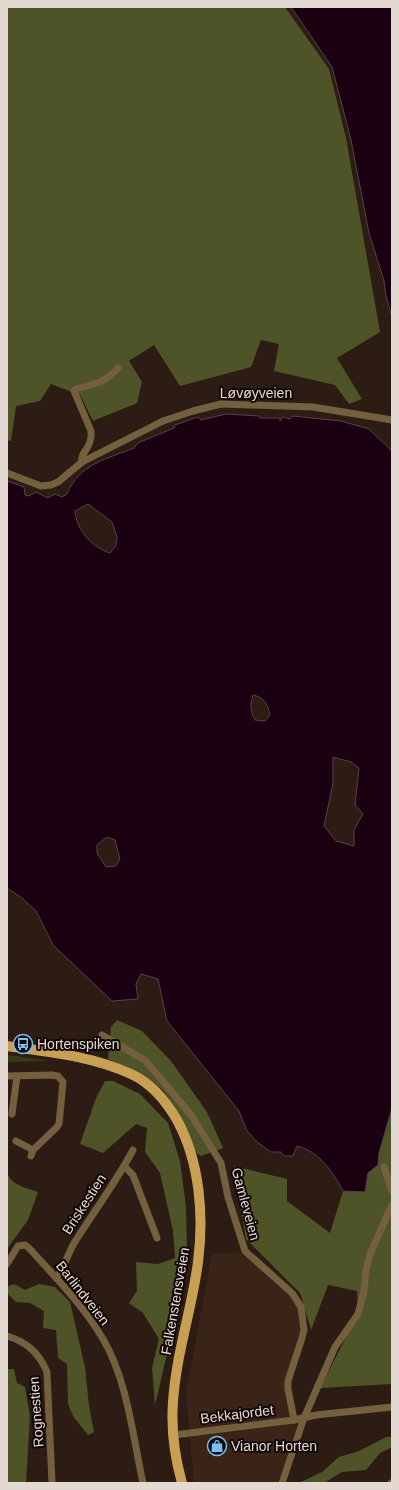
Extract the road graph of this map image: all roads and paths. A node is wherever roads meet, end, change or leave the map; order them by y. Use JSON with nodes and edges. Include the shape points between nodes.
{"nodes":[{"id":1,"x":118,"y":368,"type":"dead end"},
{"id":2,"x":392,"y":420,"type":"edge"},
{"id":3,"x":82,"y":462,"type":"junction"},
{"id":4,"x":7,"y":473,"type":"edge"},
{"id":5,"x":102,"y":1035,"type":"dead end"},
{"id":6,"x":7,"y":1046,"type":"edge"},
{"id":7,"x":7,"y":1053,"type":"edge"},
{"id":8,"x":109,"y":1066,"type":"junction"},
{"id":9,"x":7,"y":1076,"type":"edge"},
{"id":10,"x":17,"y":1076,"type":"junction"},
{"id":11,"x":12,"y":1114,"type":"dead end"},
{"id":12,"x":16,"y":1142,"type":"dead end"},
{"id":13,"x":133,"y":1150,"type":"dead end"},
{"id":14,"x":124,"y":1166,"type":"junction"},
{"id":15,"x":384,"y":1166,"type":"dead end"},
{"id":16,"x":392,"y":1191,"type":"edge"},
{"id":17,"x":392,"y":1205,"type":"edge"},
{"id":18,"x":157,"y":1238,"type":"dead end"},
{"id":19,"x":7,"y":1264,"type":"edge"},
{"id":20,"x":56,"y":1278,"type":"junction"},
{"id":21,"x":7,"y":1336,"type":"edge"},
{"id":22,"x":392,"y":1407,"type":"edge"},
{"id":23,"x":304,"y":1418,"type":"junction"},
{"id":24,"x":294,"y":1420,"type":"junction"},
{"id":25,"x":174,"y":1436,"type":"junction"},
{"id":26,"x":52,"y":1483,"type":"edge"},
{"id":27,"x":142,"y":1483,"type":"edge"},
{"id":28,"x":182,"y":1483,"type":"edge"},
{"id":29,"x":282,"y":1483,"type":"edge"}],
"edges":[{"from":1,"to":3,"type":"street","name":"Løvøyveien","via":[[110,378],[74,391],[92,438]]},
{"from":2,"to":3,"type":"street","name":"Løvøyveien","via":[[313,407],[221,404],[163,421]]},
{"from":3,"to":4,"type":"street","name":"Løvøyveien","via":[[51,485],[41,486]]},
{"from":5,"to":24,"type":"street","name":"Gamleveien","via":[[146,1061],[191,1115],[221,1163],[228,1197],[247,1255],[292,1293],[301,1306],[302,1338],[288,1381]]},
{"from":6,"to":8,"type":"main road","name":"Falkenstensveien","via":[[68,1055]]},
{"from":7,"to":8,"type":"main road","name":"Falkenstensveien"},
{"from":8,"to":25,"type":"main road","name":"Falkenstensveien","via":[[131,1074],[163,1099],[183,1133],[193,1161],[197,1183],[200,1223],[198,1261],[175,1383]]},
{"from":9,"to":10,"type":"street"},
{"from":10,"to":11,"type":"street"},
{"from":10,"to":12,"type":"street","via":[[52,1075],[58,1076],[63,1082],[59,1124],[56,1128],[32,1153]]},
{"from":13,"to":14,"type":"street","name":"Briskestien"},
{"from":14,"to":18,"type":"street","name":"Briskestien","via":[[133,1175]]},
{"from":14,"to":20,"type":"street","name":"Briskestien","via":[[77,1239]]},
{"from":15,"to":16,"type":"street"},
{"from":17,"to":23,"type":"street","via":[[370,1254],[358,1314],[335,1347]]},
{"from":19,"to":20,"type":"street","name":"Barlindveien","via":[[18,1246],[25,1245]]},
{"from":20,"to":27,"type":"street","name":"Barlindveien","via":[[97,1330],[114,1363]]},
{"from":21,"to":26,"type":"street","name":"Rognestien","via":[[27,1344],[47,1372]]},
{"from":22,"to":23,"type":"street","name":"Bekkajordet"},
{"from":23,"to":24,"type":"street","name":"Bekkajordet"},
{"from":23,"to":29,"type":"street"},
{"from":24,"to":25,"type":"street","name":"Bekkajordet"},
{"from":25,"to":28,"type":"main road","name":"Falkenstensveien"}]}
